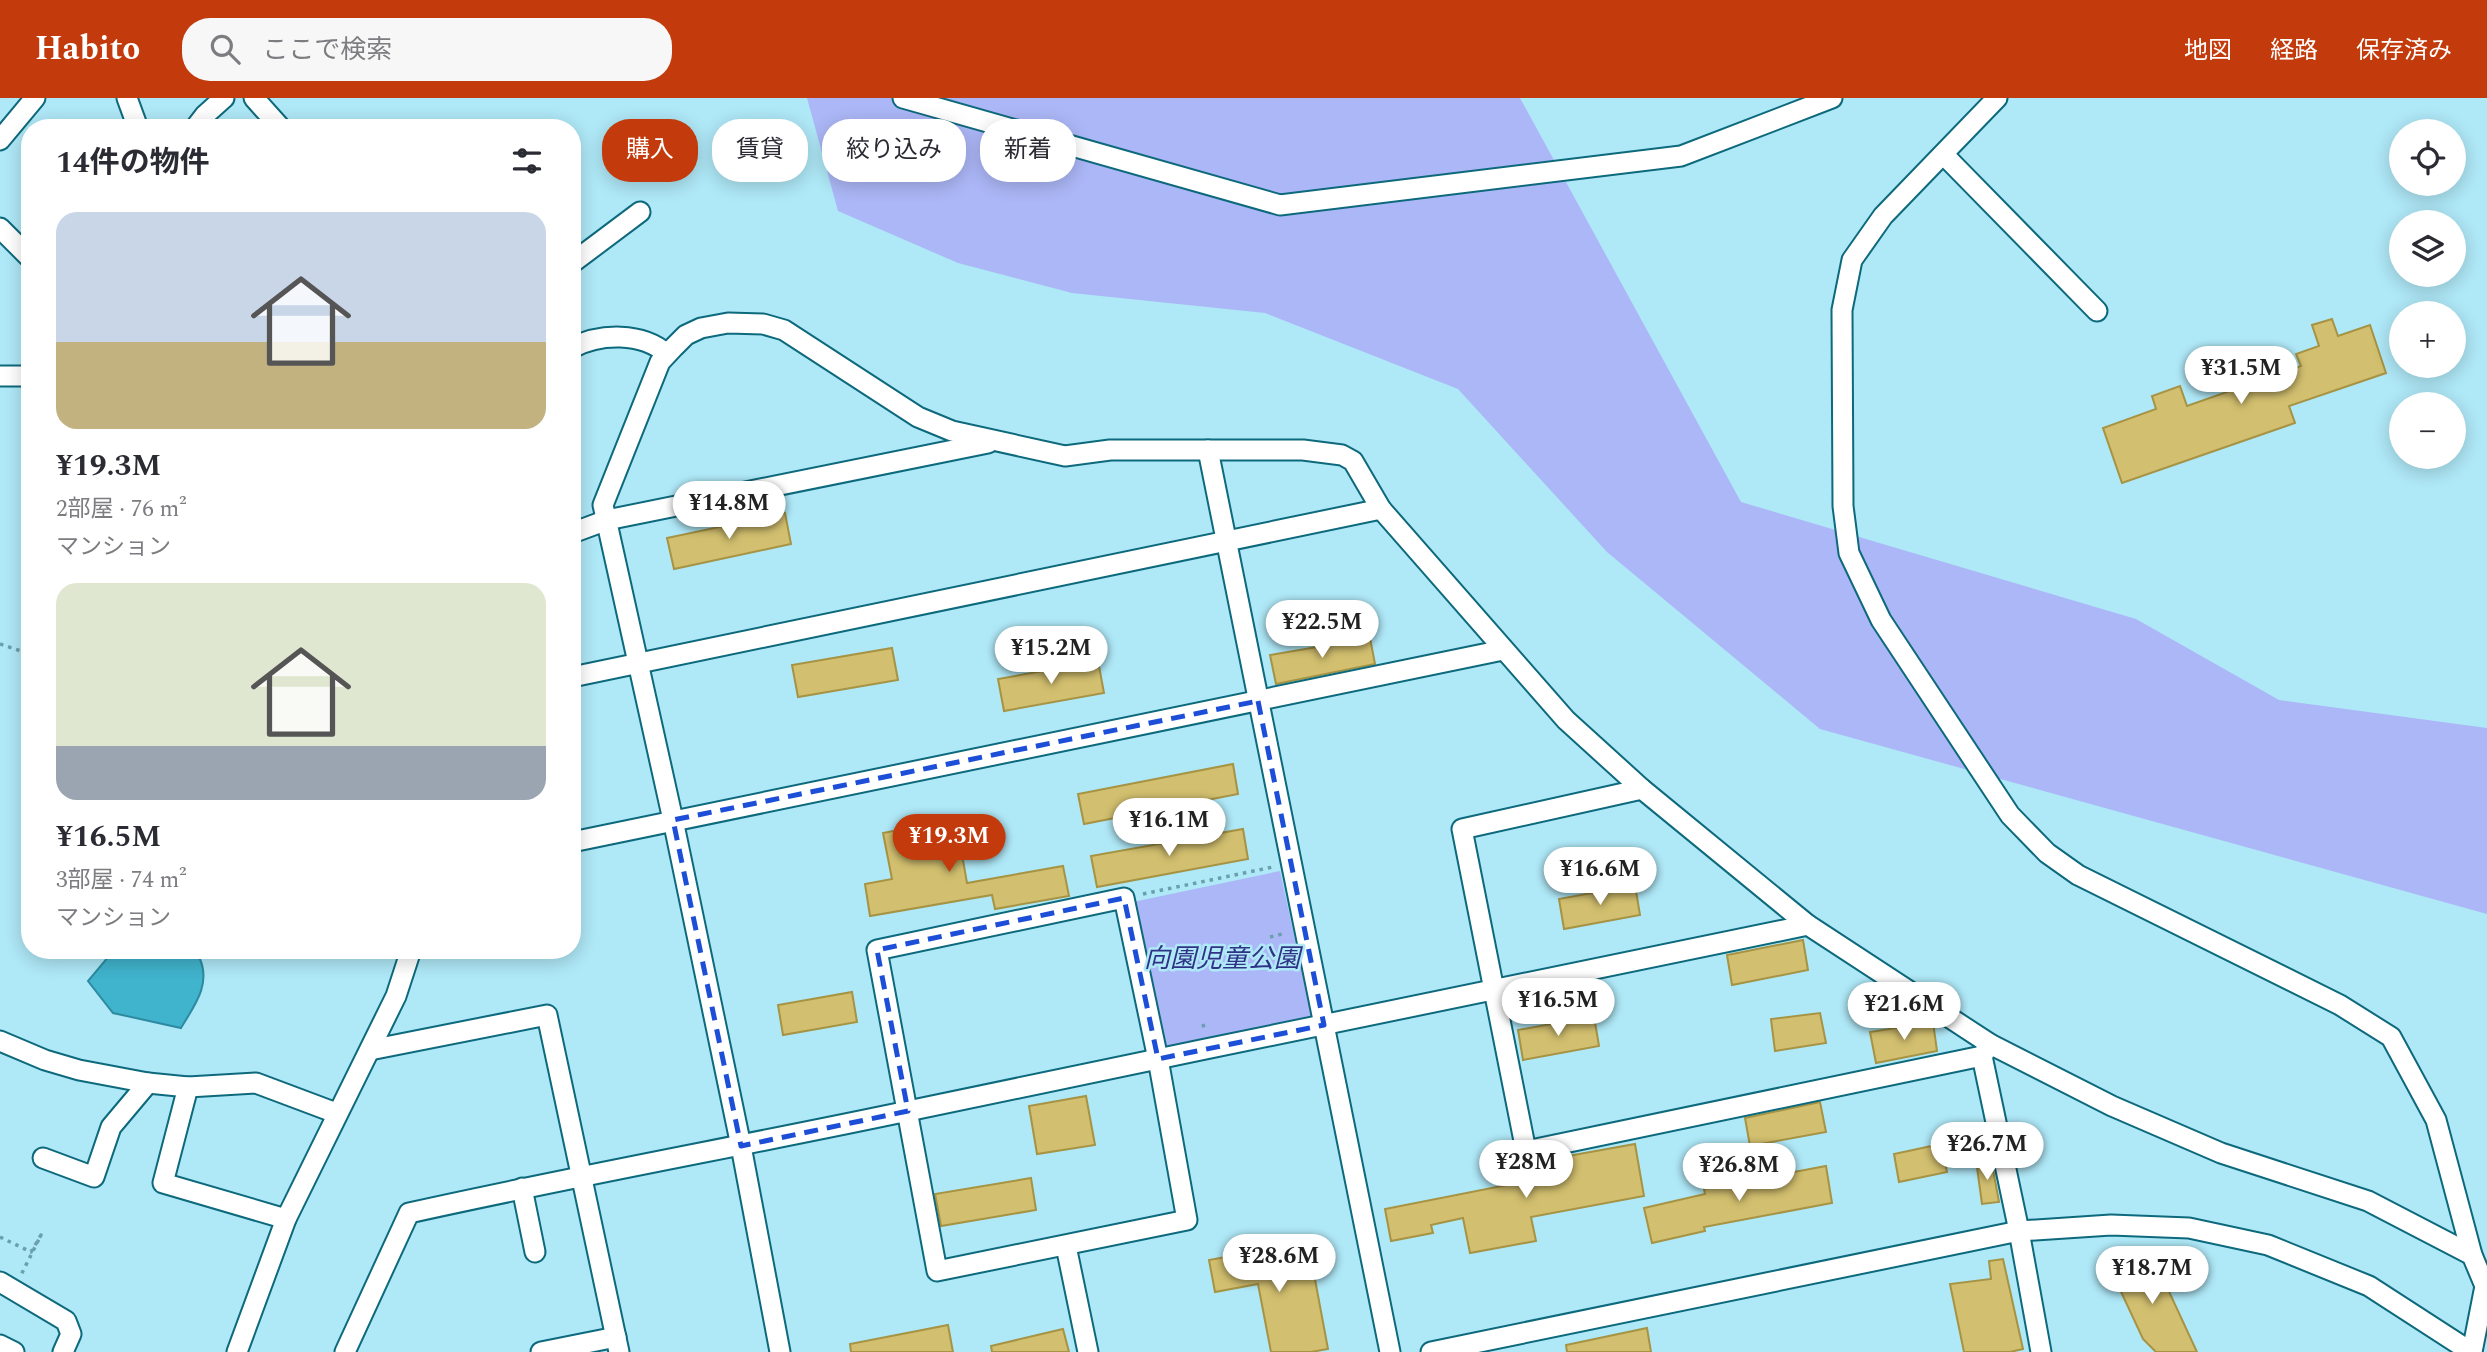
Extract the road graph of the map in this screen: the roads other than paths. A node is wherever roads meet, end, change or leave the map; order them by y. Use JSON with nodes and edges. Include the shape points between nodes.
{"nodes":[{"id":1,"x":35,"y":98,"type":"edge"},
{"id":2,"x":127,"y":98,"type":"edge"},
{"id":3,"x":224,"y":98,"type":"edge"},
{"id":4,"x":254,"y":98,"type":"edge"},
{"id":5,"x":903,"y":98,"type":"edge"},
{"id":6,"x":1832,"y":98,"type":"edge"},
{"id":7,"x":1997,"y":98,"type":"edge"},
{"id":8,"x":135,"y":119,"type":"edge"},
{"id":9,"x":202,"y":119,"type":"edge"},
{"id":10,"x":273,"y":119,"type":"edge"},
{"id":11,"x":0,"y":141,"type":"edge"},
{"id":12,"x":1944,"y":155,"type":"junction"},
{"id":13,"x":640,"y":212,"type":"dead end"},
{"id":14,"x":0,"y":228,"type":"edge"},
{"id":15,"x":21,"y":249,"type":"edge"},
{"id":16,"x":581,"y":256,"type":"edge"},
{"id":17,"x":2097,"y":311,"type":"dead end"},
{"id":18,"x":581,"y":343,"type":"edge"},
{"id":19,"x":667,"y":354,"type":"junction"},
{"id":20,"x":0,"y":376,"type":"edge"},
{"id":21,"x":21,"y":376,"type":"edge"},
{"id":22,"x":999,"y":440,"type":"junction"},
{"id":23,"x":1208,"y":450,"type":"junction"},
{"id":24,"x":1381,"y":509,"type":"junction"},
{"id":25,"x":607,"y":520,"type":"junction"},
{"id":26,"x":581,"y":530,"type":"edge"},
{"id":27,"x":1227,"y":542,"type":"junction"},
{"id":28,"x":1503,"y":650,"type":"junction"},
{"id":29,"x":638,"y":664,"type":"junction"},
{"id":30,"x":581,"y":675,"type":"edge"},
{"id":31,"x":1258,"y":701,"type":"junction"},
{"id":32,"x":1642,"y":789,"type":"junction"},
{"id":33,"x":673,"y":820,"type":"junction"},
{"id":34,"x":581,"y":840,"type":"edge"},
{"id":35,"x":1808,"y":925,"type":"junction"},
{"id":36,"x":408,"y":959,"type":"edge"},
{"id":37,"x":1494,"y":988,"type":"junction"},
{"id":38,"x":1324,"y":1025,"type":"junction"},
{"id":39,"x":0,"y":1041,"type":"edge"},
{"id":40,"x":1986,"y":1050,"type":"junction"},
{"id":41,"x":370,"y":1051,"type":"junction"},
{"id":42,"x":1158,"y":1059,"type":"junction"},
{"id":43,"x":148,"y":1083,"type":"junction"},
{"id":44,"x":188,"y":1087,"type":"junction"},
{"id":45,"x":908,"y":1111,"type":"junction"},
{"id":46,"x":337,"y":1114,"type":"junction"},
{"id":47,"x":741,"y":1146,"type":"junction"},
{"id":48,"x":43,"y":1158,"type":"dead end"},
{"id":49,"x":581,"y":1175,"type":"junction"},
{"id":50,"x":522,"y":1188,"type":"junction"},
{"id":51,"x":286,"y":1219,"type":"junction"},
{"id":52,"x":2019,"y":1231,"type":"junction"},
{"id":53,"x":1066,"y":1246,"type":"junction"},
{"id":54,"x":535,"y":1252,"type":"dead end"},
{"id":55,"x":2472,"y":1255,"type":"junction"},
{"id":56,"x":6,"y":1286,"type":"edge"},
{"id":57,"x":0,"y":1345,"type":"edge"},
{"id":58,"x":618,"y":1345,"type":"edge"},
{"id":59,"x":14,"y":1352,"type":"edge"},
{"id":60,"x":63,"y":1352,"type":"edge"},
{"id":61,"x":237,"y":1352,"type":"edge"},
{"id":62,"x":345,"y":1352,"type":"edge"},
{"id":63,"x":541,"y":1352,"type":"edge"},
{"id":64,"x":780,"y":1352,"type":"edge"},
{"id":65,"x":1088,"y":1352,"type":"edge"},
{"id":66,"x":1390,"y":1352,"type":"edge"},
{"id":67,"x":1431,"y":1352,"type":"edge"},
{"id":68,"x":2041,"y":1352,"type":"edge"},
{"id":69,"x":2471,"y":1352,"type":"edge"}],
"edges":[{"from":1,"to":11,"type":"street"},
{"from":2,"to":8,"type":"street"},
{"from":3,"to":9,"type":"street"},
{"from":4,"to":10,"type":"street"},
{"from":5,"to":6,"type":"street","via":[[1280,205],[1681,156]]},
{"from":7,"to":12,"type":"street"},
{"from":12,"to":17,"type":"street"},
{"from":12,"to":55,"type":"street","via":[[1883,216],[1852,260],[1842,310],[1843,506],[1849,553],[1881,620],[2010,815],[2048,853],[2078,875],[2340,1005],[2391,1037],[2435,1120]]},
{"from":13,"to":16,"type":"street"},
{"from":14,"to":15,"type":"street"},
{"from":18,"to":19,"type":"street","via":[[624,337],[645,341]]},
{"from":19,"to":22,"type":"street","via":[[686,335],[701,328],[763,324],[784,330],[918,417],[952,431]]},
{"from":19,"to":25,"type":"street","via":[[603,505]]},
{"from":20,"to":21,"type":"street"},
{"from":22,"to":23,"type":"street","via":[[1065,456],[1110,450]]},
{"from":22,"to":25,"type":"street"},
{"from":23,"to":24,"type":"street","via":[[1303,450],[1342,455],[1353,461]]},
{"from":23,"to":27,"type":"street"},
{"from":24,"to":27,"type":"street"},
{"from":24,"to":28,"type":"street"},
{"from":25,"to":26,"type":"street"},
{"from":25,"to":29,"type":"street"},
{"from":27,"to":29,"type":"street"},
{"from":27,"to":31,"type":"street"},
{"from":28,"to":31,"type":"street"},
{"from":28,"to":32,"type":"street","via":[[1566,720]]},
{"from":29,"to":30,"type":"street"},
{"from":29,"to":33,"type":"street"},
{"from":31,"to":33,"type":"street"},
{"from":31,"to":38,"type":"street"},
{"from":32,"to":35,"type":"street"},
{"from":32,"to":37,"type":"street","via":[[1462,829]]},
{"from":33,"to":34,"type":"street"},
{"from":33,"to":47,"type":"street"},
{"from":35,"to":37,"type":"street"},
{"from":35,"to":40,"type":"street"},
{"from":36,"to":41,"type":"street"},
{"from":37,"to":38,"type":"street"},
{"from":37,"to":40,"type":"street","via":[[1525,1151]]},
{"from":38,"to":42,"type":"street"},
{"from":38,"to":66,"type":"street"},
{"from":39,"to":43,"type":"street","via":[[79,1070]]},
{"from":40,"to":52,"type":"street"},
{"from":40,"to":55,"type":"street","via":[[2221,1153],[2368,1201]]},
{"from":41,"to":46,"type":"street"},
{"from":41,"to":49,"type":"street","via":[[547,1015]]},
{"from":42,"to":45,"type":"street"},
{"from":42,"to":45,"type":"street","via":[[1124,898],[877,950]]},
{"from":42,"to":53,"type":"street","via":[[1186,1220]]},
{"from":43,"to":44,"type":"street"},
{"from":43,"to":48,"type":"street","via":[[111,1128],[94,1177]]},
{"from":44,"to":46,"type":"street","via":[[256,1083]]},
{"from":44,"to":51,"type":"street","via":[[163,1183]]},
{"from":45,"to":47,"type":"street"},
{"from":45,"to":53,"type":"street","via":[[937,1271]]},
{"from":46,"to":51,"type":"street"},
{"from":47,"to":49,"type":"street"},
{"from":47,"to":64,"type":"street"},
{"from":49,"to":50,"type":"street"},
{"from":49,"to":58,"type":"street"},
{"from":50,"to":54,"type":"street"},
{"from":50,"to":62,"type":"street","via":[[409,1213]]},
{"from":51,"to":61,"type":"street"},
{"from":52,"to":67,"type":"street"},
{"from":52,"to":68,"type":"street"},
{"from":52,"to":69,"type":"street","via":[[2111,1225],[2189,1228],[2268,1245],[2369,1286]]},
{"from":53,"to":65,"type":"street"},
{"from":55,"to":69,"type":"street","via":[[2485,1286]]},
{"from":56,"to":60,"type":"street","via":[[66,1321],[71,1334]]},
{"from":57,"to":59,"type":"street"},
{"from":58,"to":63,"type":"street"}]}
